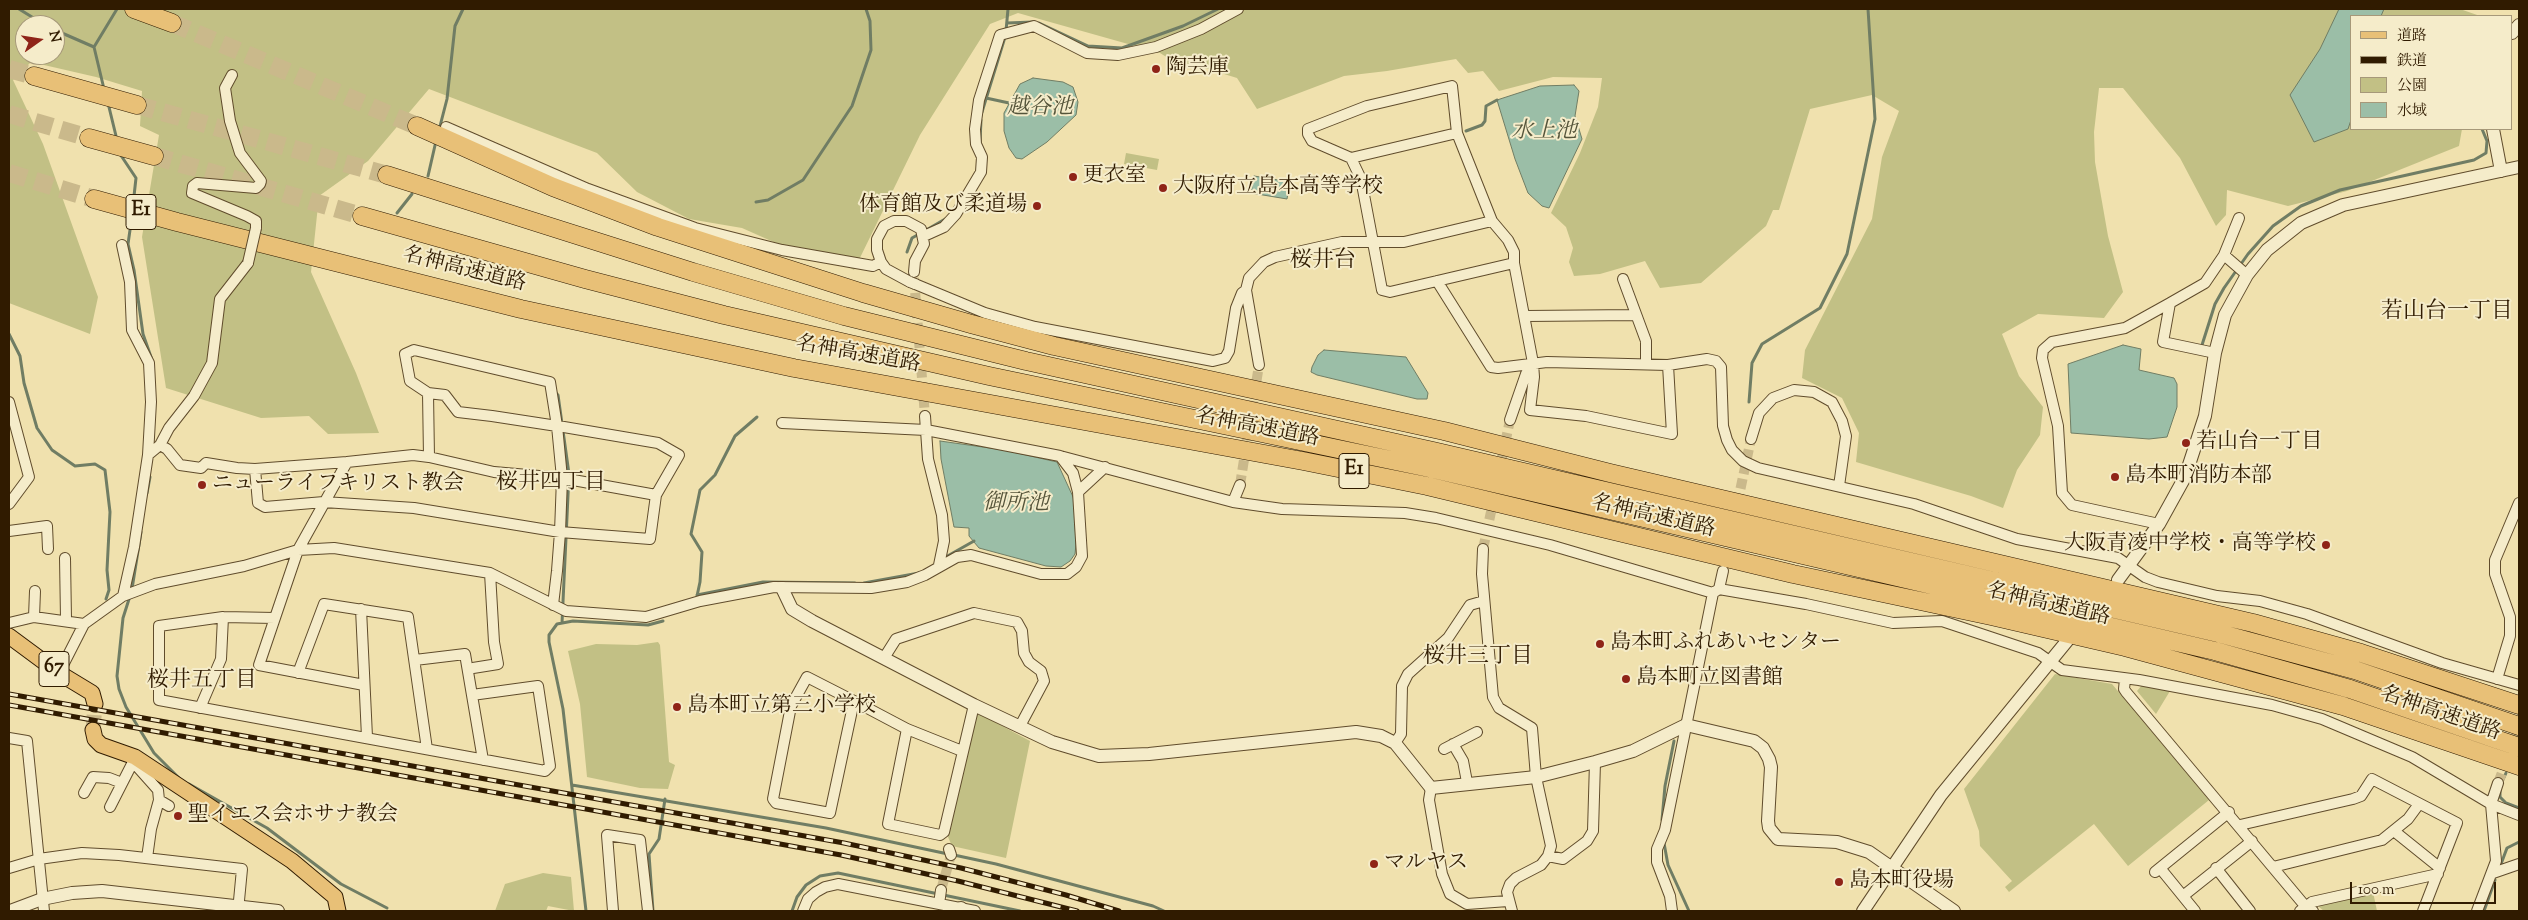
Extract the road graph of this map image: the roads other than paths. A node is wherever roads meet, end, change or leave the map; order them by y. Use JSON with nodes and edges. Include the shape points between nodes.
{"nodes":[{"id":1,"x":134,"y":9,"type":"edge"},
{"id":2,"x":1238,"y":9,"type":"edge"},
{"id":3,"x":165,"y":21,"type":"tunnel mouth"},
{"id":4,"x":232,"y":75,"type":"dead end"},
{"id":5,"x":34,"y":76,"type":"tunnel mouth"},
{"id":6,"x":137,"y":105,"type":"tunnel mouth"},
{"id":7,"x":446,"y":127,"type":"dead end"},
{"id":8,"x":421,"y":128,"type":"tunnel mouth"},
{"id":9,"x":2493,"y":130,"type":"edge"},
{"id":10,"x":1456,"y":133,"type":"junction"},
{"id":11,"x":89,"y":138,"type":"tunnel mouth"},
{"id":12,"x":149,"y":155,"type":"tunnel mouth"},
{"id":13,"x":1351,"y":158,"type":"junction"},
{"id":14,"x":2519,"y":167,"type":"edge"},
{"id":15,"x":2501,"y":171,"type":"junction"},
{"id":16,"x":388,"y":175,"type":"tunnel mouth"},
{"id":17,"x":99,"y":201,"type":"tunnel mouth"},
{"id":18,"x":362,"y":216,"type":"tunnel mouth"},
{"id":19,"x":2239,"y":218,"type":"dead end"},
{"id":20,"x":1492,"y":221,"type":"junction"},
{"id":21,"x":923,"y":234,"type":"junction"},
{"id":22,"x":1373,"y":243,"type":"junction"},
{"id":23,"x":122,"y":245,"type":"dead end"},
{"id":24,"x":2224,"y":256,"type":"junction"},
{"id":25,"x":1514,"y":264,"type":"junction"},
{"id":26,"x":887,"y":268,"type":"junction"},
{"id":27,"x":2241,"y":269,"type":"junction"},
{"id":28,"x":1623,"y":279,"type":"dead end"},
{"id":29,"x":913,"y":280,"type":"junction"},
{"id":30,"x":1437,"y":281,"type":"junction"},
{"id":31,"x":1246,"y":290,"type":"junction"},
{"id":32,"x":2170,"y":303,"type":"junction"},
{"id":33,"x":1636,"y":315,"type":"junction"},
{"id":34,"x":1526,"y":316,"type":"junction"},
{"id":35,"x":2215,"y":353,"type":"junction"},
{"id":36,"x":1533,"y":363,"type":"junction"},
{"id":37,"x":1646,"y":364,"type":"junction"},
{"id":38,"x":1668,"y":365,"type":"junction"},
{"id":39,"x":1259,"y":366,"type":"tunnel mouth"},
{"id":40,"x":428,"y":394,"type":"junction"},
{"id":41,"x":9,"y":402,"type":"edge"},
{"id":42,"x":925,"y":416,"type":"tunnel mouth"},
{"id":43,"x":1510,"y":420,"type":"tunnel mouth"},
{"id":44,"x":782,"y":423,"type":"dead end"},
{"id":45,"x":561,"y":426,"type":"junction"},
{"id":46,"x":923,"y":430,"type":"junction"},
{"id":47,"x":1752,"y":439,"type":"tunnel mouth"},
{"id":48,"x":20,"y":447,"type":"junction"},
{"id":49,"x":9,"y":450,"type":"edge"},
{"id":50,"x":153,"y":451,"type":"junction"},
{"id":51,"x":429,"y":456,"type":"junction"},
{"id":52,"x":1060,"y":456,"type":"junction"},
{"id":53,"x":347,"y":462,"type":"junction"},
{"id":54,"x":1106,"y":467,"type":"junction"},
{"id":55,"x":255,"y":469,"type":"junction"},
{"id":56,"x":566,"y":479,"type":"junction"},
{"id":57,"x":1240,"y":485,"type":"tunnel mouth"},
{"id":58,"x":1839,"y":486,"type":"junction"},
{"id":59,"x":1078,"y":492,"type":"junction"},
{"id":60,"x":656,"y":495,"type":"junction"},
{"id":61,"x":324,"y":502,"type":"junction"},
{"id":62,"x":1233,"y":502,"type":"junction"},
{"id":63,"x":2519,"y":503,"type":"edge"},
{"id":64,"x":9,"y":504,"type":"edge"},
{"id":65,"x":2159,"y":524,"type":"junction"},
{"id":66,"x":9,"y":531,"type":"edge"},
{"id":67,"x":564,"y":532,"type":"junction"},
{"id":68,"x":48,"y":549,"type":"dead end"},
{"id":69,"x":1483,"y":549,"type":"tunnel mouth"},
{"id":70,"x":298,"y":550,"type":"junction"},
{"id":71,"x":65,"y":558,"type":"dead end"},
{"id":72,"x":940,"y":562,"type":"junction"},
{"id":73,"x":2130,"y":565,"type":"junction"},
{"id":74,"x":1723,"y":570,"type":"tunnel mouth"},
{"id":75,"x":490,"y":573,"type":"junction"},
{"id":76,"x":2118,"y":580,"type":"dead end"},
{"id":77,"x":782,"y":588,"type":"junction"},
{"id":78,"x":35,"y":591,"type":"dead end"},
{"id":79,"x":1716,"y":591,"type":"junction"},
{"id":80,"x":128,"y":594,"type":"junction"},
{"id":81,"x":1484,"y":601,"type":"junction"},
{"id":82,"x":559,"y":608,"type":"junction"},
{"id":83,"x":360,"y":609,"type":"junction"},
{"id":84,"x":34,"y":617,"type":"junction"},
{"id":85,"x":223,"y":617,"type":"junction"},
{"id":86,"x":275,"y":618,"type":"junction"},
{"id":87,"x":66,"y":620,"type":"junction"},
{"id":88,"x":9,"y":623,"type":"edge"},
{"id":89,"x":84,"y":624,"type":"junction"},
{"id":90,"x":9,"y":636,"type":"edge"},
{"id":91,"x":2067,"y":641,"type":"dead end"},
{"id":92,"x":884,"y":658,"type":"junction"},
{"id":93,"x":415,"y":660,"type":"junction"},
{"id":94,"x":2050,"y":661,"type":"junction"},
{"id":95,"x":473,"y":668,"type":"dead end"},
{"id":96,"x":59,"y":673,"type":"junction"},
{"id":97,"x":298,"y":673,"type":"junction"},
{"id":98,"x":2497,"y":678,"type":"junction"},
{"id":99,"x":2125,"y":679,"type":"junction"},
{"id":100,"x":364,"y":685,"type":"junction"},
{"id":101,"x":2519,"y":686,"type":"edge"},
{"id":102,"x":472,"y":695,"type":"junction"},
{"id":103,"x":854,"y":701,"type":"junction"},
{"id":104,"x":95,"y":704,"type":"tunnel mouth"},
{"id":105,"x":974,"y":705,"type":"junction"},
{"id":106,"x":2519,"y":705,"type":"edge"},
{"id":107,"x":200,"y":708,"type":"junction"},
{"id":108,"x":1686,"y":725,"type":"junction"},
{"id":109,"x":1020,"y":726,"type":"junction"},
{"id":110,"x":2519,"y":726,"type":"edge"},
{"id":111,"x":907,"y":729,"type":"junction"},
{"id":112,"x":93,"y":730,"type":"tunnel mouth"},
{"id":113,"x":1477,"y":732,"type":"dead end"},
{"id":114,"x":367,"y":737,"type":"junction"},
{"id":115,"x":9,"y":738,"type":"edge"},
{"id":116,"x":1395,"y":743,"type":"junction"},
{"id":117,"x":2519,"y":747,"type":"edge"},
{"id":118,"x":427,"y":749,"type":"junction"},
{"id":119,"x":962,"y":751,"type":"junction"},
{"id":120,"x":134,"y":760,"type":"junction"},
{"id":121,"x":483,"y":760,"type":"junction"},
{"id":122,"x":1595,"y":762,"type":"junction"},
{"id":123,"x":2519,"y":766,"type":"edge"},
{"id":124,"x":1536,"y":777,"type":"junction"},
{"id":125,"x":1467,"y":782,"type":"junction"},
{"id":126,"x":122,"y":783,"type":"junction"},
{"id":127,"x":2498,"y":783,"type":"tunnel mouth"},
{"id":128,"x":1430,"y":788,"type":"junction"},
{"id":129,"x":84,"y":793,"type":"dead end"},
{"id":130,"x":159,"y":800,"type":"junction"},
{"id":131,"x":2419,"y":804,"type":"junction"},
{"id":132,"x":2491,"y":804,"type":"junction"},
{"id":133,"x":169,"y":806,"type":"dead end"},
{"id":134,"x":110,"y":808,"type":"dead end"},
{"id":135,"x":2229,"y":812,"type":"junction"},
{"id":136,"x":2519,"y":815,"type":"edge"},
{"id":137,"x":2240,"y":825,"type":"junction"},
{"id":138,"x":2394,"y":831,"type":"junction"},
{"id":139,"x":2252,"y":841,"type":"junction"},
{"id":140,"x":1548,"y":856,"type":"junction"},
{"id":141,"x":147,"y":858,"type":"junction"},
{"id":142,"x":39,"y":859,"type":"junction"},
{"id":143,"x":2519,"y":864,"type":"edge"},
{"id":144,"x":2273,"y":867,"type":"junction"},
{"id":145,"x":9,"y":868,"type":"edge"},
{"id":146,"x":1892,"y":868,"type":"junction"},
{"id":147,"x":2216,"y":868,"type":"junction"},
{"id":148,"x":2439,"y":871,"type":"junction"},
{"id":149,"x":2493,"y":873,"type":"junction"},
{"id":150,"x":941,"y":890,"type":"tunnel mouth"},
{"id":151,"x":2183,"y":896,"type":"junction"},
{"id":152,"x":1508,"y":901,"type":"junction"},
{"id":153,"x":940,"y":904,"type":"junction"},
{"id":154,"x":43,"y":905,"type":"edge"},
{"id":155,"x":239,"y":909,"type":"edge"},
{"id":156,"x":961,"y":910,"type":"edge"},
{"id":157,"x":2306,"y":910,"type":"edge"},
{"id":158,"x":10,"y":911,"type":"edge"},
{"id":159,"x":278,"y":911,"type":"edge"},
{"id":160,"x":338,"y":911,"type":"edge"},
{"id":161,"x":613,"y":911,"type":"edge"},
{"id":162,"x":648,"y":911,"type":"edge"},
{"id":163,"x":803,"y":911,"type":"edge"},
{"id":164,"x":975,"y":911,"type":"edge"},
{"id":165,"x":1512,"y":911,"type":"edge"},
{"id":166,"x":1672,"y":911,"type":"edge"},
{"id":167,"x":1863,"y":911,"type":"edge"},
{"id":168,"x":1954,"y":911,"type":"edge"},
{"id":169,"x":2195,"y":911,"type":"edge"},
{"id":170,"x":2250,"y":911,"type":"edge"},
{"id":171,"x":2424,"y":911,"type":"edge"},
{"id":172,"x":2477,"y":911,"type":"edge"}],
"edges":[{"from":1,"to":3,"type":"highway"},
{"from":2,"to":21,"type":"street","via":[[1201,29],[1118,56],[1087,53],[1034,26],[1000,35],[975,128],[981,172],[944,228]]},
{"from":4,"to":50,"type":"street","bridge":true,"via":[[225,88],[230,121],[240,153],[260,184],[256,188],[197,183],[192,193],[247,216],[256,221],[256,228],[248,263],[220,299],[212,363],[194,396]]},
{"from":5,"to":6,"type":"highway"},
{"from":7,"to":26,"type":"street","via":[[588,189],[695,228],[782,250]]},
{"from":8,"to":106,"type":"highway","name":"名神高速道路","via":[[464,149],[658,227],[971,324],[1054,346],[1444,431],[1610,473],[2253,623]]},
{"from":9,"to":15,"type":"street"},
{"from":10,"to":13,"type":"street"},
{"from":10,"to":13,"type":"street","via":[[1452,86],[1367,106],[1308,128],[1312,141]]},
{"from":10,"to":20,"type":"street"},
{"from":11,"to":12,"type":"highway"},
{"from":13,"to":22,"type":"street","via":[[1361,179]]},
{"from":14,"to":15,"type":"street"},
{"from":15,"to":27,"type":"street","via":[[2362,199],[2326,210],[2301,223]]},
{"from":16,"to":110,"type":"highway","name":"名神高速道路","number":"E1","via":[[692,272],[844,316],[1026,361],[1433,451],[2209,631],[2355,670]]},
{"from":17,"to":123,"type":"highway","name":"名神高速道路","number":"E1","via":[[521,309],[794,368],[1303,460],[1793,574],[2048,629],[2243,677],[2343,706]]},
{"from":18,"to":117,"type":"highway","name":"名神高速道路","number":"E1","via":[[724,316],[999,378],[1429,468],[2215,651],[2350,689]]},
{"from":19,"to":24,"type":"street"},
{"from":20,"to":22,"type":"street","via":[[1404,242]]},
{"from":20,"to":25,"type":"street","via":[[1508,240],[1514,252]]},
{"from":21,"to":26,"type":"street","via":[[906,221],[894,221],[884,226],[877,250]]},
{"from":21,"to":29,"type":"street","via":[[924,244],[915,260]]},
{"from":22,"to":30,"type":"street","via":[[1382,290],[1390,292]]},
{"from":22,"to":31,"type":"street","via":[[1342,242],[1275,256],[1255,270]]},
{"from":23,"to":50,"type":"street","via":[[129,275],[132,330],[149,363]]},
{"from":24,"to":27,"type":"street"},
{"from":24,"to":32,"type":"street","via":[[2205,283]]},
{"from":25,"to":30,"type":"street"},
{"from":25,"to":34,"type":"street"},
{"from":26,"to":29,"type":"street"},
{"from":27,"to":35,"type":"street"},
{"from":28,"to":33,"type":"street"},
{"from":29,"to":31,"type":"street","via":[[985,313],[1035,327],[1213,360],[1225,358],[1229,351],[1236,308]]},
{"from":30,"to":36,"type":"street","via":[[1490,367]]},
{"from":31,"to":39,"type":"street"},
{"from":32,"to":35,"type":"street","via":[[2163,342]]},
{"from":32,"to":65,"type":"street","via":[[2125,328],[2052,342],[2043,350],[2042,358],[2058,426],[2062,493],[2072,505]]},
{"from":33,"to":34,"type":"street"},
{"from":33,"to":37,"type":"street","via":[[1646,342]]},
{"from":34,"to":36,"type":"street"},
{"from":35,"to":65,"type":"street","via":[[2199,438],[2181,485]]},
{"from":36,"to":37,"type":"street"},
{"from":36,"to":38,"type":"street","via":[[1530,410],[1586,416],[1672,434]]},
{"from":36,"to":43,"type":"street"},
{"from":37,"to":38,"type":"street"},
{"from":38,"to":58,"type":"street","via":[[1707,359],[1721,367],[1723,426],[1732,450],[1743,461],[1758,468]]},
{"from":40,"to":45,"type":"street","via":[[445,395],[458,412]]},
{"from":40,"to":45,"type":"street","via":[[410,380],[405,354],[414,350],[550,382]]},
{"from":40,"to":51,"type":"street"},
{"from":41,"to":48,"type":"street"},
{"from":42,"to":46,"type":"street"},
{"from":44,"to":46,"type":"street"},
{"from":45,"to":56,"type":"street"},
{"from":45,"to":60,"type":"street","via":[[658,443],[679,455]]},
{"from":46,"to":52,"type":"street"},
{"from":46,"to":72,"type":"street","via":[[942,515],[944,541]]},
{"from":47,"to":58,"type":"street","via":[[1759,413],[1773,398],[1794,390],[1814,392],[1832,402],[1846,436]]},
{"from":48,"to":49,"type":"street"},
{"from":48,"to":64,"type":"street","via":[[29,477]]},
{"from":50,"to":55,"type":"street","via":[[167,449],[180,464],[201,468],[206,463]]},
{"from":50,"to":80,"type":"street"},
{"from":51,"to":53,"type":"street"},
{"from":51,"to":56,"type":"street","via":[[494,472]]},
{"from":52,"to":54,"type":"street"},
{"from":52,"to":59,"type":"street","via":[[1073,473]]},
{"from":53,"to":55,"type":"street"},
{"from":53,"to":61,"type":"street"},
{"from":54,"to":59,"type":"street"},
{"from":54,"to":62,"type":"street"},
{"from":55,"to":61,"type":"street","via":[[258,503],[265,507]]},
{"from":56,"to":60,"type":"street"},
{"from":56,"to":67,"type":"street"},
{"from":57,"to":62,"type":"street"},
{"from":58,"to":73,"type":"street","via":[[1914,504],[2017,539],[2118,558]]},
{"from":59,"to":72,"type":"street","via":[[1082,556],[1067,574],[1041,574],[971,555]]},
{"from":60,"to":67,"type":"street","via":[[650,539]]},
{"from":61,"to":67,"type":"street","via":[[414,508]]},
{"from":61,"to":70,"type":"street"},
{"from":62,"to":79,"type":"street","via":[[1282,509],[1405,513],[1436,518],[1550,545]]},
{"from":63,"to":98,"type":"street","via":[[2495,560],[2495,574],[2510,617],[2510,636]]},
{"from":65,"to":73,"type":"street"},
{"from":66,"to":68,"type":"street","via":[[47,526]]},
{"from":67,"to":82,"type":"street"},
{"from":69,"to":81,"type":"street"},
{"from":70,"to":75,"type":"street","via":[[334,548]]},
{"from":70,"to":80,"type":"street","via":[[244,566],[155,584]]},
{"from":70,"to":86,"type":"street"},
{"from":71,"to":87,"type":"street"},
{"from":72,"to":77,"type":"street","via":[[925,575],[871,588]]},
{"from":73,"to":76,"type":"street"},
{"from":73,"to":98,"type":"street","via":[[2144,577],[2158,582],[2217,596],[2260,601],[2307,614],[2442,663]]},
{"from":74,"to":79,"type":"street"},
{"from":75,"to":82,"type":"street"},
{"from":75,"to":95,"type":"street","via":[[498,664]]},
{"from":77,"to":82,"type":"street","via":[[696,602],[646,617]]},
{"from":77,"to":92,"type":"street","via":[[792,610]]},
{"from":78,"to":84,"type":"street"},
{"from":79,"to":94,"type":"street","via":[[1806,604],[1893,623],[1942,621],[2038,653]]},
{"from":79,"to":108,"type":"street"},
{"from":80,"to":89,"type":"street"},
{"from":81,"to":116,"type":"street","via":[[1470,605],[1448,638],[1408,674],[1402,686],[1401,734]]},
{"from":81,"to":124,"type":"street","via":[[1493,697],[1499,708],[1532,728]]},
{"from":83,"to":93,"type":"street","via":[[408,617]]},
{"from":83,"to":97,"type":"street","via":[[324,604]]},
{"from":83,"to":100,"type":"street"},
{"from":84,"to":87,"type":"street"},
{"from":84,"to":88,"type":"street"},
{"from":85,"to":86,"type":"street"},
{"from":85,"to":107,"type":"street","via":[[222,659]]},
{"from":85,"to":107,"type":"street","via":[[159,626],[159,700]]},
{"from":86,"to":97,"type":"street","via":[[259,665]]},
{"from":87,"to":89,"type":"street"},
{"from":89,"to":96,"type":"street"},
{"from":90,"to":96,"type":"main road","number":"67"},
{"from":91,"to":94,"type":"street"},
{"from":92,"to":105,"type":"street"},
{"from":92,"to":109,"type":"street","via":[[896,639],[974,613],[1017,622],[1022,631],[1024,653],[1029,662],[1041,671],[1044,681]]},
{"from":93,"to":102,"type":"street","via":[[465,654]]},
{"from":93,"to":118,"type":"street"},
{"from":94,"to":99,"type":"street","via":[[2062,670]]},
{"from":94,"to":146,"type":"street","via":[[1941,795]]},
{"from":96,"to":104,"type":"main road","number":"67","via":[[92,693]]},
{"from":97,"to":100,"type":"street"},
{"from":98,"to":101,"type":"street"},
{"from":99,"to":132,"type":"street","via":[[2240,697],[2322,719],[2412,757]]},
{"from":99,"to":135,"type":"street","via":[[2126,692]]},
{"from":100,"to":114,"type":"street"},
{"from":102,"to":121,"type":"street"},
{"from":102,"to":121,"type":"street","via":[[538,686],[550,766],[545,771]]},
{"from":103,"to":103,"type":"street","via":[[807,677],[791,706],[773,799],[776,803],[830,813]]},
{"from":103,"to":111,"type":"street"},
{"from":105,"to":109,"type":"street"},
{"from":105,"to":119,"type":"street"},
{"from":107,"to":114,"type":"street"},
{"from":108,"to":122,"type":"street","via":[[1633,751]]},
{"from":108,"to":146,"type":"street","via":[[1754,741],[1763,748],[1771,767],[1769,828],[1778,838],[1846,843],[1869,852]]},
{"from":108,"to":166,"type":"street","via":[[1656,862],[1670,896]]},
{"from":109,"to":116,"type":"street","via":[[1052,742],[1099,756],[1149,754],[1356,732],[1381,736]]},
{"from":111,"to":119,"type":"street"},
{"from":111,"to":119,"type":"street","via":[[888,824],[940,835],[944,832]]},
{"from":112,"to":120,"type":"main road","via":[[95,739],[104,747]]},
{"from":113,"to":125,"type":"street","via":[[1448,746],[1463,761]]},
{"from":114,"to":118,"type":"street"},
{"from":115,"to":142,"type":"street","via":[[27,740]]},
{"from":116,"to":128,"type":"street"},
{"from":118,"to":121,"type":"street"},
{"from":120,"to":126,"type":"street"},
{"from":120,"to":130,"type":"street","via":[[155,786]]},
{"from":120,"to":160,"type":"main road","via":[[322,884],[335,897]]},
{"from":122,"to":124,"type":"street"},
{"from":122,"to":140,"type":"street","via":[[1593,830],[1587,841],[1562,859]]},
{"from":124,"to":125,"type":"street"},
{"from":124,"to":140,"type":"street","via":[[1551,846]]},
{"from":125,"to":128,"type":"street"},
{"from":126,"to":129,"type":"street","via":[[93,777]]},
{"from":126,"to":134,"type":"street"},
{"from":127,"to":132,"type":"street"},
{"from":128,"to":152,"type":"street","via":[[1429,800],[1442,874],[1450,894],[1467,904]]},
{"from":130,"to":133,"type":"street"},
{"from":130,"to":141,"type":"street"},
{"from":131,"to":137,"type":"street","via":[[2372,779],[2361,796],[2353,799]]},
{"from":131,"to":138,"type":"street"},
{"from":131,"to":148,"type":"street","via":[[2457,823]]},
{"from":132,"to":136,"type":"street"},
{"from":132,"to":149,"type":"street","via":[[2496,853]]},
{"from":135,"to":137,"type":"street"},
{"from":135,"to":151,"type":"street","via":[[2157,870]]},
{"from":137,"to":139,"type":"street"},
{"from":138,"to":144,"type":"street","via":[[2382,840]]},
{"from":138,"to":148,"type":"street"},
{"from":139,"to":144,"type":"street"},
{"from":139,"to":147,"type":"street"},
{"from":140,"to":152,"type":"street","via":[[1541,865],[1510,884]]},
{"from":141,"to":142,"type":"street","via":[[82,853]]},
{"from":141,"to":155,"type":"street","via":[[242,869]]},
{"from":142,"to":145,"type":"street"},
{"from":142,"to":154,"type":"street"},
{"from":143,"to":149,"type":"street"},
{"from":144,"to":157,"type":"street"},
{"from":146,"to":167,"type":"street"},
{"from":146,"to":168,"type":"street"},
{"from":147,"to":151,"type":"street"},
{"from":147,"to":170,"type":"street"},
{"from":148,"to":157,"type":"street","via":[[2312,902]]},
{"from":148,"to":171,"type":"street"},
{"from":149,"to":172,"type":"street"},
{"from":150,"to":153,"type":"street"},
{"from":151,"to":169,"type":"street"},
{"from":152,"to":165,"type":"street"},
{"from":153,"to":156,"type":"street"},
{"from":153,"to":163,"type":"street","via":[[838,884],[816,892],[808,899]]},
{"from":154,"to":155,"type":"street","via":[[72,893],[102,891]]},
{"from":154,"to":158,"type":"street"},
{"from":155,"to":159,"type":"street"},
{"from":156,"to":164,"type":"street"},
{"from":161,"to":162,"type":"street","via":[[607,835],[640,840]]}]}
